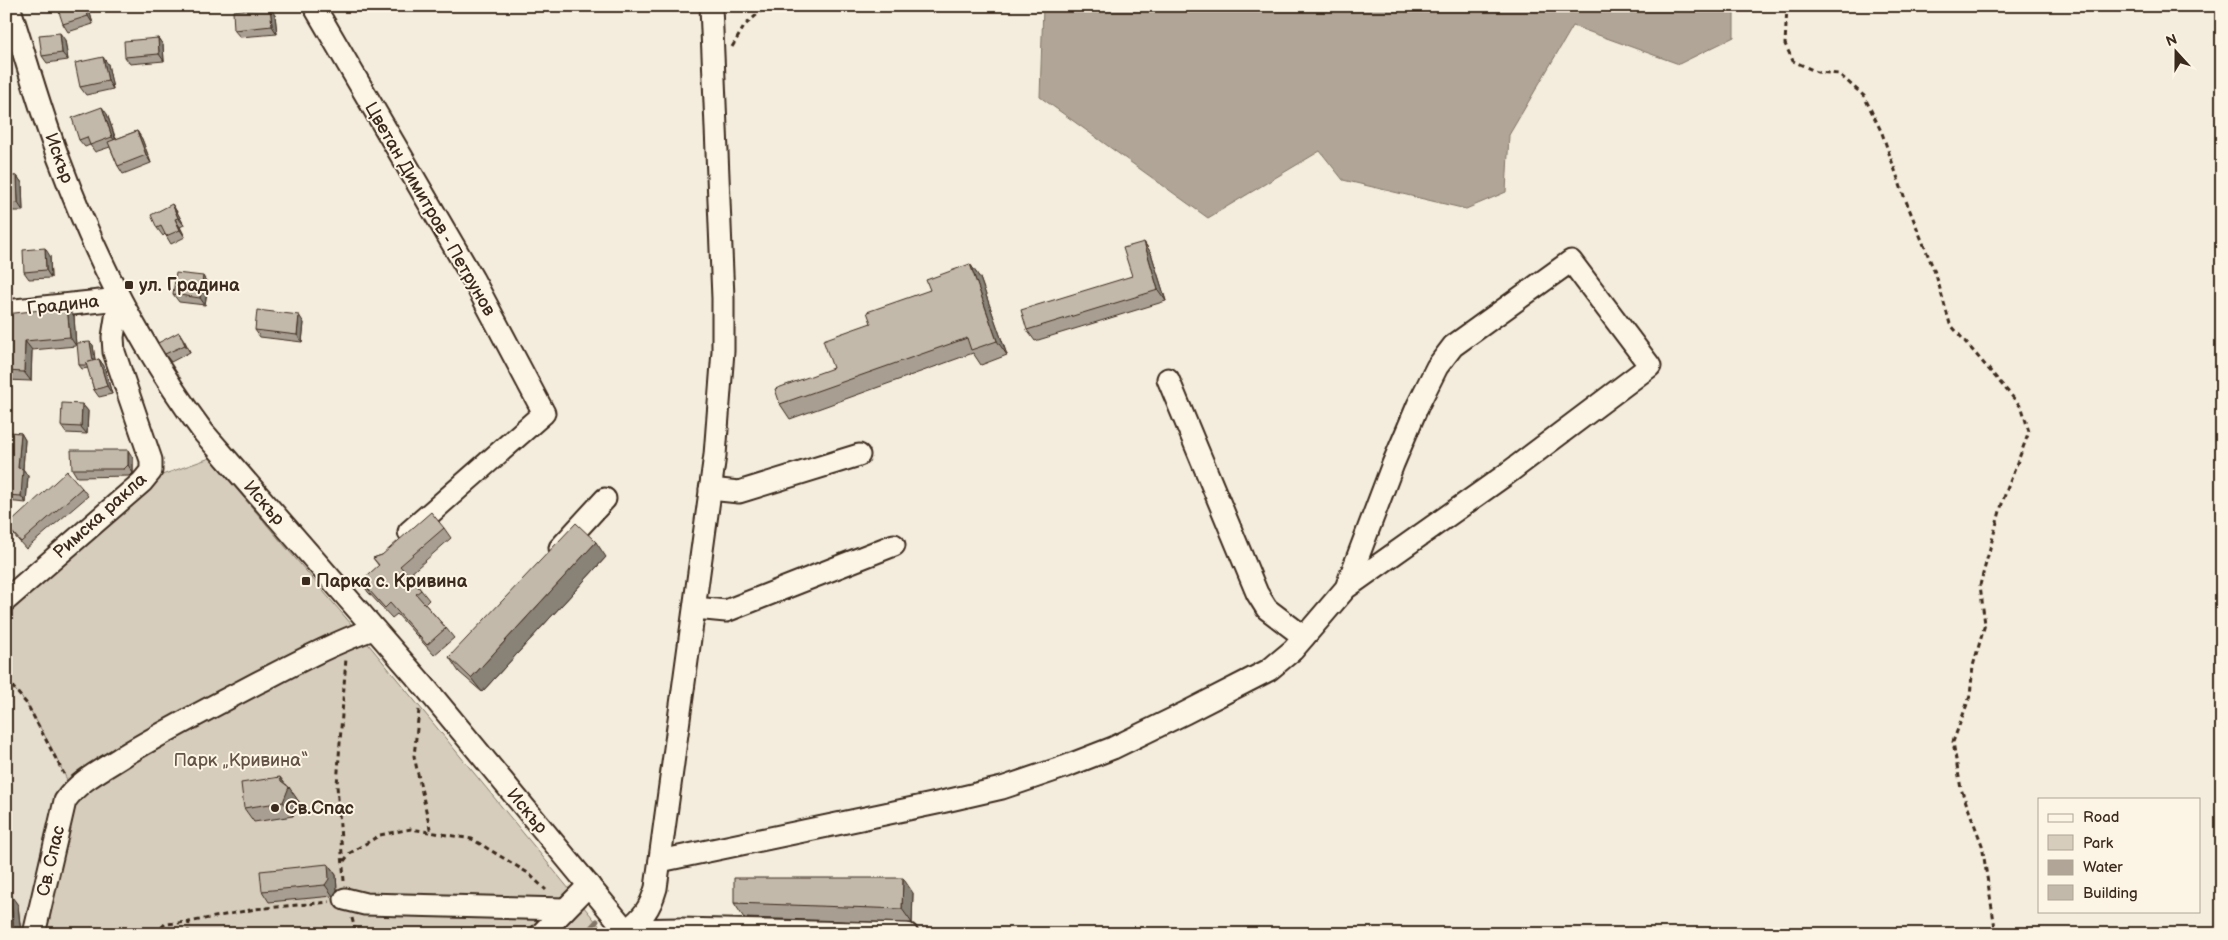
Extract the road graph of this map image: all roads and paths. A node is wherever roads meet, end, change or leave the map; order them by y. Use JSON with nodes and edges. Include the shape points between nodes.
{"nodes":[{"id":1,"x":9,"y":6,"type":"edge"},
{"id":2,"x":314,"y":6,"type":"edge"},
{"id":3,"x":712,"y":6,"type":"edge"},
{"id":4,"x":767,"y":6,"type":"edge"},
{"id":5,"x":1787,"y":6,"type":"edge"},
{"id":6,"x":730,"y":50,"type":"dead end"},
{"id":7,"x":119,"y":299,"type":"junction"},
{"id":8,"x":6,"y":311,"type":"edge"},
{"id":9,"x":1168,"y":379,"type":"dead end"},
{"id":10,"x":859,"y":455,"type":"dead end"},
{"id":11,"x":710,"y":489,"type":"junction"},
{"id":12,"x":605,"y":499,"type":"dead end"},
{"id":13,"x":396,"y":543,"type":"edge"},
{"id":14,"x":894,"y":545,"type":"dead end"},
{"id":15,"x":547,"y":561,"type":"edge"},
{"id":16,"x":1346,"y":588,"type":"junction"},
{"id":17,"x":9,"y":591,"type":"edge"},
{"id":18,"x":694,"y":608,"type":"junction"},
{"id":19,"x":373,"y":629,"type":"junction"},
{"id":20,"x":1304,"y":637,"type":"junction"},
{"id":21,"x":348,"y":638,"type":"junction"},
{"id":22,"x":6,"y":679,"type":"edge"},
{"id":23,"x":425,"y":687,"type":"junction"},
{"id":24,"x":72,"y":790,"type":"junction"},
{"id":25,"x":431,"y":832,"type":"junction"},
{"id":26,"x":343,"y":861,"type":"junction"},
{"id":27,"x":660,"y":861,"type":"junction"},
{"id":28,"x":589,"y":885,"type":"junction"},
{"id":29,"x":345,"y":899,"type":"junction"},
{"id":30,"x":565,"y":909,"type":"junction"},
{"id":31,"x":190,"y":922,"type":"junction"},
{"id":32,"x":628,"y":932,"type":"edge"},
{"id":33,"x":34,"y":934,"type":"edge"},
{"id":34,"x":156,"y":934,"type":"edge"},
{"id":35,"x":188,"y":934,"type":"edge"},
{"id":36,"x":541,"y":934,"type":"edge"},
{"id":37,"x":907,"y":934,"type":"edge"},
{"id":38,"x":1996,"y":934,"type":"edge"}],
"edges":[{"from":1,"to":7,"type":"street","name":"Искър","via":[[59,160],[83,222]]},
{"from":2,"to":13,"type":"street","name":"Цветан Димитров - Петрунов","via":[[473,279],[544,413]]},
{"from":3,"to":11,"type":"street","via":[[724,325],[721,396]]},
{"from":4,"to":6,"type":"path","via":[[745,25]]},
{"from":5,"to":38,"type":"path","via":[[1785,44],[1793,61],[1817,72],[1839,74],[1864,96],[1882,134],[1936,275],[1950,324],[2022,408],[2029,432],[2003,500],[1980,585],[1985,624],[1973,666],[1970,696],[1953,742],[1961,789],[1982,845]]},
{"from":7,"to":8,"type":"street","name":"Градина"},
{"from":7,"to":17,"type":"street","name":"Римска ракла","via":[[114,352],[146,443],[151,471],[142,482]]},
{"from":7,"to":19,"type":"street","name":"Искър","via":[[173,391],[204,433]]},
{"from":9,"to":20,"type":"street","via":[[1257,592],[1267,608]]},
{"from":10,"to":11,"type":"street","via":[[739,492]]},
{"from":11,"to":18,"type":"street"},
{"from":12,"to":15,"type":"street"},
{"from":14,"to":18,"type":"street","via":[[726,611]]},
{"from":16,"to":16,"type":"street","via":[[1393,464],[1437,367],[1453,346],[1571,261],[1650,366],[1504,476]]},
{"from":16,"to":20,"type":"street"},
{"from":18,"to":27,"type":"street"},
{"from":19,"to":21,"type":"street"},
{"from":19,"to":23,"type":"street","name":"Искър"},
{"from":20,"to":27,"type":"street","via":[[1269,670],[1113,748],[1064,768],[1002,788],[937,803]]},
{"from":21,"to":24,"type":"street","via":[[149,740]]},
{"from":21,"to":26,"type":"path","via":[[337,785]]},
{"from":22,"to":24,"type":"path","via":[[26,704]]},
{"from":23,"to":25,"type":"path","via":[[414,756]]},
{"from":23,"to":28,"type":"street","name":"Искър"},
{"from":24,"to":33,"type":"street","name":"Св. Спас","via":[[65,801]]},
{"from":25,"to":26,"type":"path","via":[[411,829],[380,835],[350,852]]},
{"from":25,"to":30,"type":"path","via":[[472,839],[528,873]]},
{"from":26,"to":29,"type":"path"},
{"from":27,"to":32,"type":"street","via":[[651,904]]},
{"from":28,"to":30,"type":"street"},
{"from":28,"to":32,"type":"street","name":"Искър"},
{"from":29,"to":30,"type":"street","via":[[365,904]]},
{"from":29,"to":31,"type":"path"},
{"from":30,"to":36,"type":"street"},
{"from":31,"to":34,"type":"path","via":[[165,924]]},
{"from":31,"to":35,"type":"path"},
{"from":32,"to":37,"type":"street","via":[[679,929]]}]}
